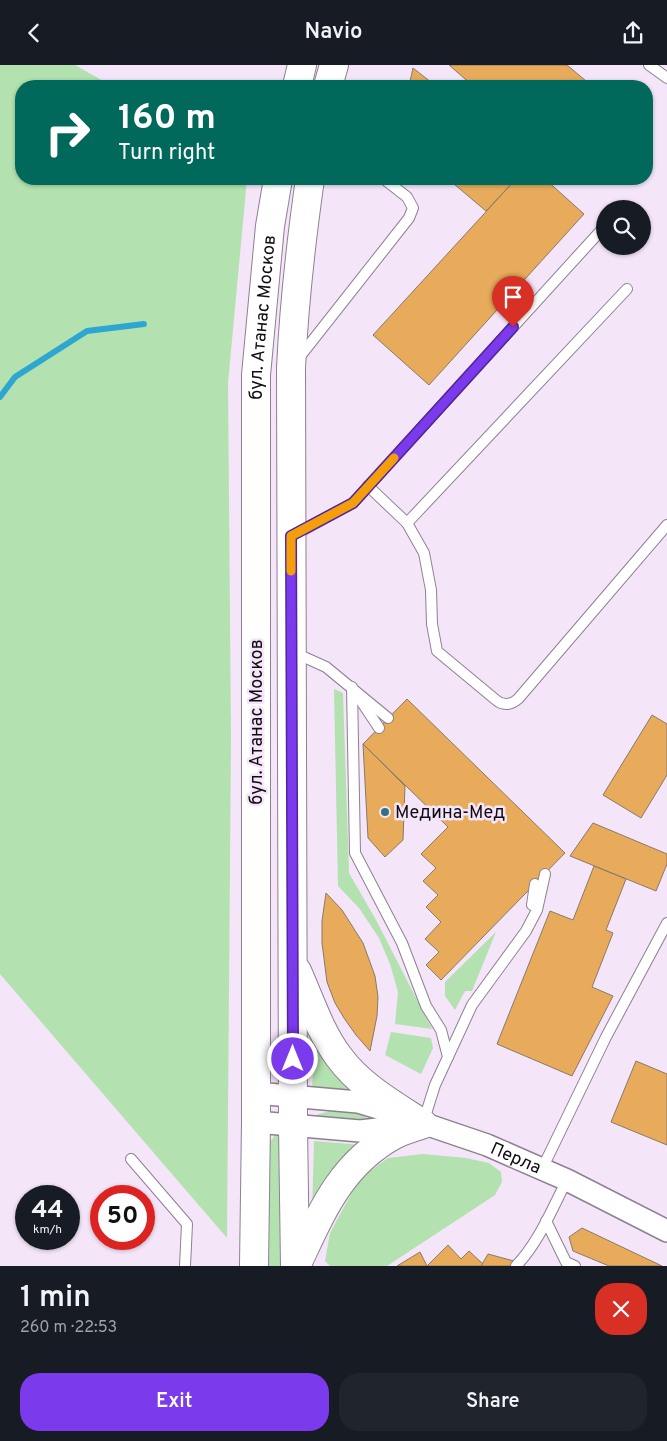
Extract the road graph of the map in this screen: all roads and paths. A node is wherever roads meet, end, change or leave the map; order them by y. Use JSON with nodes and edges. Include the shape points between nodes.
{"nodes":[{"id":1,"x":302,"y":65,"type":"edge"},
{"id":2,"x":334,"y":65,"type":"edge"},
{"id":3,"x":649,"y":65,"type":"edge"},
{"id":4,"x":667,"y":79,"type":"edge"},
{"id":5,"x":298,"y":80,"type":"edge"},
{"id":6,"x":330,"y":80,"type":"edge"},
{"id":7,"x":277,"y":185,"type":"edge"},
{"id":8,"x":309,"y":185,"type":"edge"},
{"id":9,"x":392,"y":185,"type":"edge"},
{"id":10,"x":596,"y":236,"type":"edge"},
{"id":11,"x":627,"y":289,"type":"dead end"},
{"id":12,"x":291,"y":368,"type":"junction"},
{"id":13,"x":368,"y":486,"type":"junction"},
{"id":14,"x":407,"y":523,"type":"junction"},
{"id":15,"x":667,"y":525,"type":"edge"},
{"id":16,"x":291,"y":536,"type":"junction"},
{"id":17,"x":292,"y":651,"type":"junction"},
{"id":18,"x":352,"y":687,"type":"junction"},
{"id":19,"x":388,"y":718,"type":"dead end"},
{"id":20,"x":379,"y":728,"type":"dead end"},
{"id":21,"x":545,"y":873,"type":"dead end"},
{"id":22,"x":535,"y":884,"type":"dead end"},
{"id":23,"x":667,"y":923,"type":"edge"},
{"id":24,"x":510,"y":954,"type":"junction"},
{"id":25,"x":293,"y":962,"type":"junction"},
{"id":26,"x":448,"y":1057,"type":"junction"},
{"id":27,"x":256,"y":1093,"type":"junction"},
{"id":28,"x":293,"y":1097,"type":"junction"},
{"id":29,"x":256,"y":1122,"type":"junction"},
{"id":30,"x":423,"y":1124,"type":"junction"},
{"id":31,"x":293,"y":1125,"type":"junction"},
{"id":32,"x":131,"y":1159,"type":"dead end"},
{"id":33,"x":542,"y":1169,"type":"junction"},
{"id":34,"x":567,"y":1180,"type":"junction"},
{"id":35,"x":546,"y":1221,"type":"junction"},
{"id":36,"x":667,"y":1231,"type":"edge"},
{"id":37,"x":185,"y":1266,"type":"edge"},
{"id":38,"x":254,"y":1266,"type":"edge"},
{"id":39,"x":296,"y":1266,"type":"edge"},
{"id":40,"x":516,"y":1266,"type":"edge"},
{"id":41,"x":575,"y":1266,"type":"edge"}],
"edges":[{"from":1,"to":5,"type":"main road"},
{"from":2,"to":6,"type":"main road"},
{"from":3,"to":4,"type":"lane"},
{"from":7,"to":27,"type":"main road","name":"бул. Атанас Москов","via":[[268,236],[256,375]]},
{"from":8,"to":12,"type":"main road","name":"бул. Атанас Москов","via":[[300,246]]},
{"from":9,"to":12,"type":"lane","via":[[408,197],[413,208],[409,218]]},
{"from":10,"to":13,"type":"lane"},
{"from":11,"to":14,"type":"lane"},
{"from":12,"to":16,"type":"main road","name":"бул. Атанас Москов"},
{"from":13,"to":14,"type":"lane"},
{"from":13,"to":16,"type":"lane","via":[[353,503]]},
{"from":14,"to":15,"type":"lane","via":[[424,553],[438,651],[505,704],[518,699]]},
{"from":16,"to":17,"type":"main road","name":"бул. Атанас Москов"},
{"from":17,"to":18,"type":"lane","via":[[326,667]]},
{"from":17,"to":25,"type":"main road","name":"бул. Атанас Москов"},
{"from":18,"to":19,"type":"lane"},
{"from":18,"to":20,"type":"lane"},
{"from":18,"to":26,"type":"lane","via":[[355,853],[402,943],[426,1006],[441,1030]]},
{"from":21,"to":24,"type":"lane","via":[[537,910]]},
{"from":22,"to":24,"type":"lane","via":[[532,906]]},
{"from":23,"to":33,"type":"lane","via":[[606,1037]]},
{"from":24,"to":26,"type":"lane","via":[[472,1005]]},
{"from":25,"to":28,"type":"main road","name":"бул. Атанас Москов"},
{"from":25,"to":30,"type":"main road","via":[[340,1059],[382,1097]]},
{"from":26,"to":30,"type":"lane"},
{"from":27,"to":28,"type":"street","name":"Перла"},
{"from":27,"to":29,"type":"main road","name":"бул. Атанас Москов"},
{"from":28,"to":30,"type":"street","name":"Перла","via":[[358,1102]]},
{"from":28,"to":31,"type":"main road","name":"бул. Атанас Москов"},
{"from":29,"to":31,"type":"street"},
{"from":29,"to":38,"type":"main road","name":"бул. Атанас Москов"},
{"from":30,"to":31,"type":"street","via":[[360,1131]]},
{"from":30,"to":33,"type":"street","name":"Перла","via":[[487,1145]]},
{"from":30,"to":39,"type":"main road","via":[[395,1135],[348,1173],[334,1190]]},
{"from":31,"to":39,"type":"main road","name":"бул. Атанас Москов"},
{"from":32,"to":37,"type":"lane","via":[[186,1223]]},
{"from":33,"to":34,"type":"street","name":"Перла"},
{"from":34,"to":35,"type":"lane"},
{"from":34,"to":36,"type":"street","name":"Перла"},
{"from":35,"to":40,"type":"lane"},
{"from":35,"to":41,"type":"lane","via":[[566,1262]]}]}
